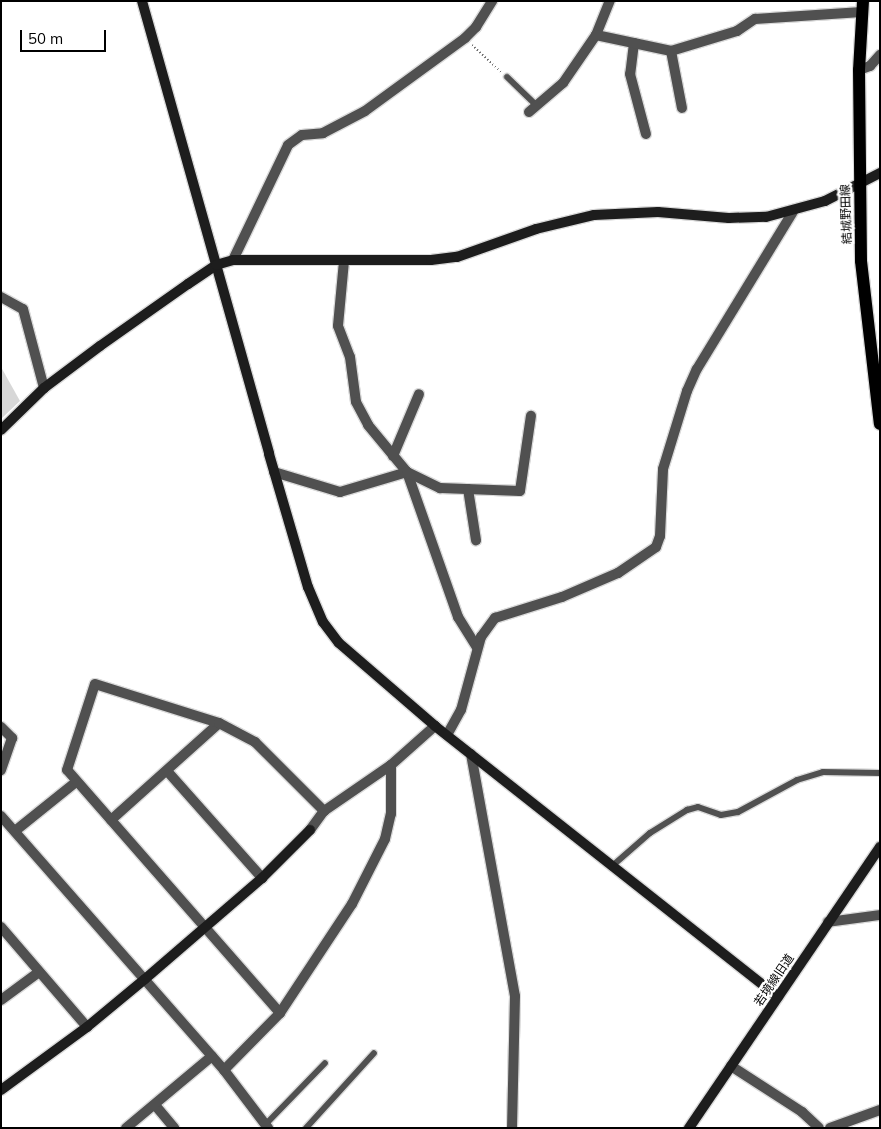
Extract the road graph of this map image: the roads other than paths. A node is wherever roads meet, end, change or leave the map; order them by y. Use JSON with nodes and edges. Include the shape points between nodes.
{"nodes":[{"id":1,"x":142,"y":1,"type":"edge"},
{"id":2,"x":492,"y":1,"type":"edge"},
{"id":3,"x":610,"y":1,"type":"edge"},
{"id":4,"x":863,"y":7,"type":"edge"},
{"id":5,"x":596,"y":35,"type":"junction"},
{"id":6,"x":634,"y":43,"type":"junction"},
{"id":7,"x":671,"y":50,"type":"junction"},
{"id":8,"x":880,"y":55,"type":"edge"},
{"id":9,"x":859,"y":70,"type":"junction"},
{"id":10,"x":507,"y":78,"type":"road end"},
{"id":11,"x":682,"y":108,"type":"dead end"},
{"id":12,"x":533,"y":109,"type":"joint"},
{"id":13,"x":646,"y":134,"type":"dead end"},
{"id":14,"x":880,"y":173,"type":"edge"},
{"id":15,"x":858,"y":184,"type":"junction"},
{"id":16,"x":793,"y":212,"type":"junction"},
{"id":17,"x":233,"y":260,"type":"junction"},
{"id":18,"x":344,"y":262,"type":"junction"},
{"id":19,"x":216,"y":265,"type":"junction"},
{"id":20,"x":1,"y":297,"type":"edge"},
{"id":21,"x":877,"y":382,"type":"edge"},
{"id":22,"x":44,"y":388,"type":"junction"},
{"id":23,"x":419,"y":394,"type":"dead end"},
{"id":24,"x":531,"y":416,"type":"dead end"},
{"id":25,"x":880,"y":424,"type":"edge"},
{"id":26,"x":1,"y":430,"type":"edge"},
{"id":27,"x":393,"y":456,"type":"junction"},
{"id":28,"x":274,"y":472,"type":"junction"},
{"id":29,"x":407,"y":472,"type":"junction"},
{"id":30,"x":468,"y":489,"type":"junction"},
{"id":31,"x":476,"y":540,"type":"dead end"},
{"id":32,"x":477,"y":647,"type":"junction"},
{"id":33,"x":219,"y":723,"type":"junction"},
{"id":34,"x":435,"y":726,"type":"junction"},
{"id":35,"x":1,"y":728,"type":"edge"},
{"id":36,"x":447,"y":736,"type":"junction"},
{"id":37,"x":470,"y":754,"type":"junction"},
{"id":38,"x":391,"y":765,"type":"junction"},
{"id":39,"x":1,"y":770,"type":"edge"},
{"id":40,"x":168,"y":772,"type":"junction"},
{"id":41,"x":880,"y":773,"type":"edge"},
{"id":42,"x":76,"y":782,"type":"junction"},
{"id":43,"x":324,"y":811,"type":"junction"},
{"id":44,"x":1,"y":816,"type":"edge"},
{"id":45,"x":111,"y":820,"type":"junction"},
{"id":46,"x":14,"y":831,"type":"junction"},
{"id":47,"x":880,"y":847,"type":"edge"},
{"id":48,"x":611,"y":867,"type":"junction"},
{"id":49,"x":262,"y":878,"type":"junction"},
{"id":50,"x":880,"y":915,"type":"edge"},
{"id":51,"x":828,"y":922,"type":"junction"},
{"id":52,"x":1,"y":927,"type":"edge"},
{"id":53,"x":204,"y":928,"type":"junction"},
{"id":54,"x":39,"y":972,"type":"junction"},
{"id":55,"x":145,"y":979,"type":"junction"},
{"id":56,"x":778,"y":997,"type":"junction"},
{"id":57,"x":1,"y":1000,"type":"edge"},
{"id":58,"x":280,"y":1013,"type":"junction"},
{"id":59,"x":87,"y":1027,"type":"junction"},
{"id":60,"x":374,"y":1054,"type":"dead end"},
{"id":61,"x":212,"y":1056,"type":"junction"},
{"id":62,"x":325,"y":1063,"type":"dead end"},
{"id":63,"x":731,"y":1066,"type":"junction"},
{"id":64,"x":224,"y":1070,"type":"junction"},
{"id":65,"x":1,"y":1090,"type":"edge"},
{"id":66,"x":155,"y":1105,"type":"junction"},
{"id":67,"x":880,"y":1110,"type":"edge"},
{"id":68,"x":267,"y":1126,"type":"edge"},
{"id":69,"x":126,"y":1128,"type":"edge"},
{"id":70,"x":174,"y":1128,"type":"edge"},
{"id":71,"x":306,"y":1128,"type":"edge"},
{"id":72,"x":512,"y":1128,"type":"edge"},
{"id":73,"x":688,"y":1128,"type":"edge"},
{"id":74,"x":819,"y":1128,"type":"edge"},
{"id":75,"x":830,"y":1128,"type":"edge"}],
"edges":[{"from":1,"to":19,"type":"street"},
{"from":2,"to":17,"type":"street","via":[[476,27],[464,38],[351,120],[323,134],[302,135],[288,145]]},
{"from":3,"to":5,"type":"street"},
{"from":4,"to":7,"type":"street","via":[[755,19],[737,31]]},
{"from":4,"to":9,"type":"main road","name":"結城野田線"},
{"from":5,"to":6,"type":"street"},
{"from":5,"to":12,"type":"street","via":[[563,83]]},
{"from":6,"to":7,"type":"street"},
{"from":6,"to":13,"type":"street","via":[[630,74]]},
{"from":7,"to":11,"type":"street"},
{"from":8,"to":9,"type":"street","via":[[870,66]]},
{"from":9,"to":15,"type":"main road","name":"結城野田線"},
{"from":10,"to":12,"type":"lane"},
{"from":14,"to":15,"type":"street"},
{"from":15,"to":16,"type":"street"},
{"from":15,"to":21,"type":"main road","name":"結城野田線","via":[[861,261]]},
{"from":16,"to":18,"type":"street","via":[[748,219],[658,212],[594,215],[536,229],[457,257]]},
{"from":16,"to":32,"type":"street","via":[[697,368],[687,391],[663,469],[660,536],[656,547],[618,573],[495,618]]},
{"from":17,"to":18,"type":"street"},
{"from":17,"to":19,"type":"street"},
{"from":18,"to":27,"type":"street","via":[[338,326],[350,357],[356,402],[368,425]]},
{"from":19,"to":22,"type":"street"},
{"from":19,"to":28,"type":"street"},
{"from":20,"to":22,"type":"street","via":[[23,309]]},
{"from":21,"to":25,"type":"main road","name":"結城野田線"},
{"from":22,"to":26,"type":"street"},
{"from":23,"to":27,"type":"street"},
{"from":24,"to":30,"type":"street","via":[[520,491]]},
{"from":27,"to":29,"type":"street"},
{"from":28,"to":29,"type":"street","via":[[340,492]]},
{"from":28,"to":34,"type":"street","via":[[308,587],[324,622],[352,656]]},
{"from":29,"to":30,"type":"street","via":[[440,488]]},
{"from":29,"to":32,"type":"street","via":[[458,617]]},
{"from":30,"to":31,"type":"street"},
{"from":32,"to":36,"type":"street","via":[[461,710]]},
{"from":33,"to":40,"type":"street"},
{"from":33,"to":42,"type":"street","via":[[96,684],[66,770]]},
{"from":33,"to":43,"type":"street","via":[[255,742]]},
{"from":34,"to":36,"type":"street"},
{"from":34,"to":38,"type":"street"},
{"from":35,"to":39,"type":"street","via":[[12,738]]},
{"from":36,"to":37,"type":"street"},
{"from":37,"to":48,"type":"street"},
{"from":37,"to":72,"type":"street","via":[[515,996]]},
{"from":38,"to":43,"type":"street"},
{"from":38,"to":58,"type":"street","via":[[391,814],[385,839],[352,904]]},
{"from":40,"to":45,"type":"street"},
{"from":40,"to":49,"type":"street"},
{"from":41,"to":48,"type":"lane","via":[[823,772],[797,780],[738,812],[720,815],[698,807],[687,810],[650,833]]},
{"from":42,"to":45,"type":"street"},
{"from":42,"to":46,"type":"street"},
{"from":43,"to":49,"type":"street","via":[[310,830]]},
{"from":44,"to":46,"type":"street"},
{"from":45,"to":53,"type":"street"},
{"from":46,"to":55,"type":"street"},
{"from":47,"to":51,"type":"street","name":"若境線旧道"},
{"from":48,"to":56,"type":"street"},
{"from":49,"to":53,"type":"street"},
{"from":50,"to":51,"type":"street"},
{"from":51,"to":56,"type":"street","name":"若境線旧道"},
{"from":52,"to":54,"type":"street"},
{"from":53,"to":55,"type":"street"},
{"from":53,"to":58,"type":"street"},
{"from":54,"to":57,"type":"street"},
{"from":54,"to":59,"type":"street"},
{"from":55,"to":59,"type":"street"},
{"from":55,"to":61,"type":"street"},
{"from":56,"to":63,"type":"street","name":"若境線旧道"},
{"from":58,"to":64,"type":"street"},
{"from":59,"to":65,"type":"street"},
{"from":60,"to":71,"type":"lane"},
{"from":61,"to":64,"type":"street"},
{"from":61,"to":66,"type":"street"},
{"from":62,"to":68,"type":"lane"},
{"from":63,"to":73,"type":"street","name":"若境線旧道"},
{"from":63,"to":74,"type":"street","via":[[802,1112]]},
{"from":64,"to":68,"type":"street"},
{"from":66,"to":69,"type":"street"},
{"from":66,"to":70,"type":"street"},
{"from":67,"to":75,"type":"street"}]}
